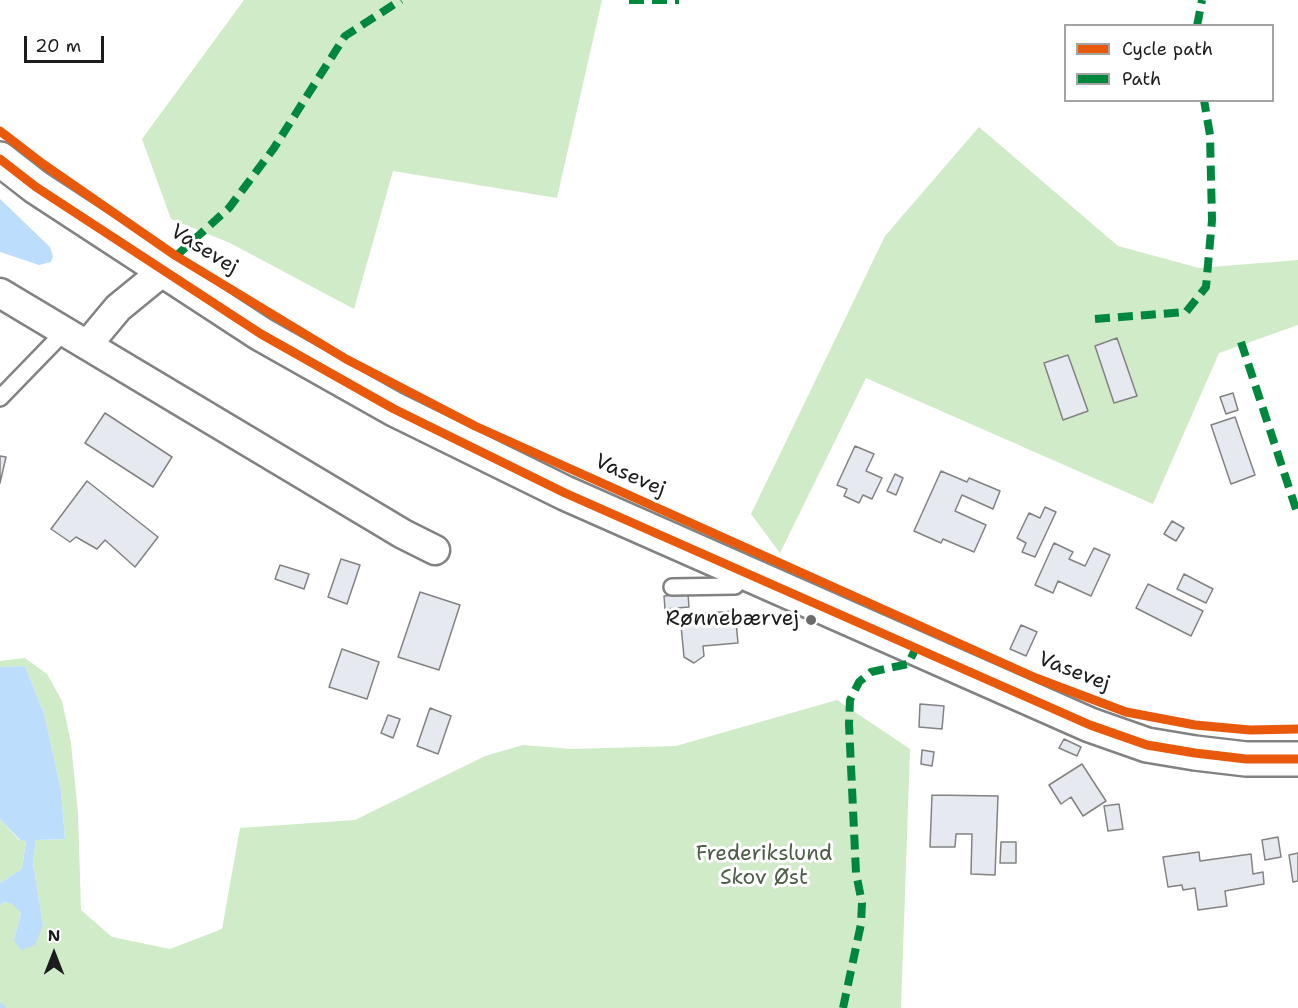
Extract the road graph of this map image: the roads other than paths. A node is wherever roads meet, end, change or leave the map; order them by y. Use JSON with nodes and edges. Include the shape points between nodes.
{"nodes":[{"id":1,"x":0,"y":159,"type":"edge"},
{"id":2,"x":162,"y":272,"type":"junction"},
{"id":3,"x":0,"y":293,"type":"edge"},
{"id":4,"x":76,"y":337,"type":"junction"},
{"id":5,"x":0,"y":398,"type":"edge"},
{"id":6,"x":435,"y":550,"type":"dead end"},
{"id":7,"x":746,"y":574,"type":"junction"},
{"id":8,"x":672,"y":587,"type":"dead end"},
{"id":9,"x":1298,"y":759,"type":"edge"}],
"edges":[{"from":1,"to":2,"type":"street","name":"Vasevej"},
{"from":2,"to":4,"type":"street","name":"Vasevej"},
{"from":2,"to":7,"type":"street","name":"Vasevej","via":[[261,334],[394,409],[565,493]]},
{"from":3,"to":4,"type":"street"},
{"from":4,"to":5,"type":"lane"},
{"from":4,"to":6,"type":"street"},
{"from":7,"to":8,"type":"lane","via":[[735,586]]},
{"from":7,"to":9,"type":"street","name":"Vasevej","via":[[1090,725],[1147,745],[1246,759]]}]}
